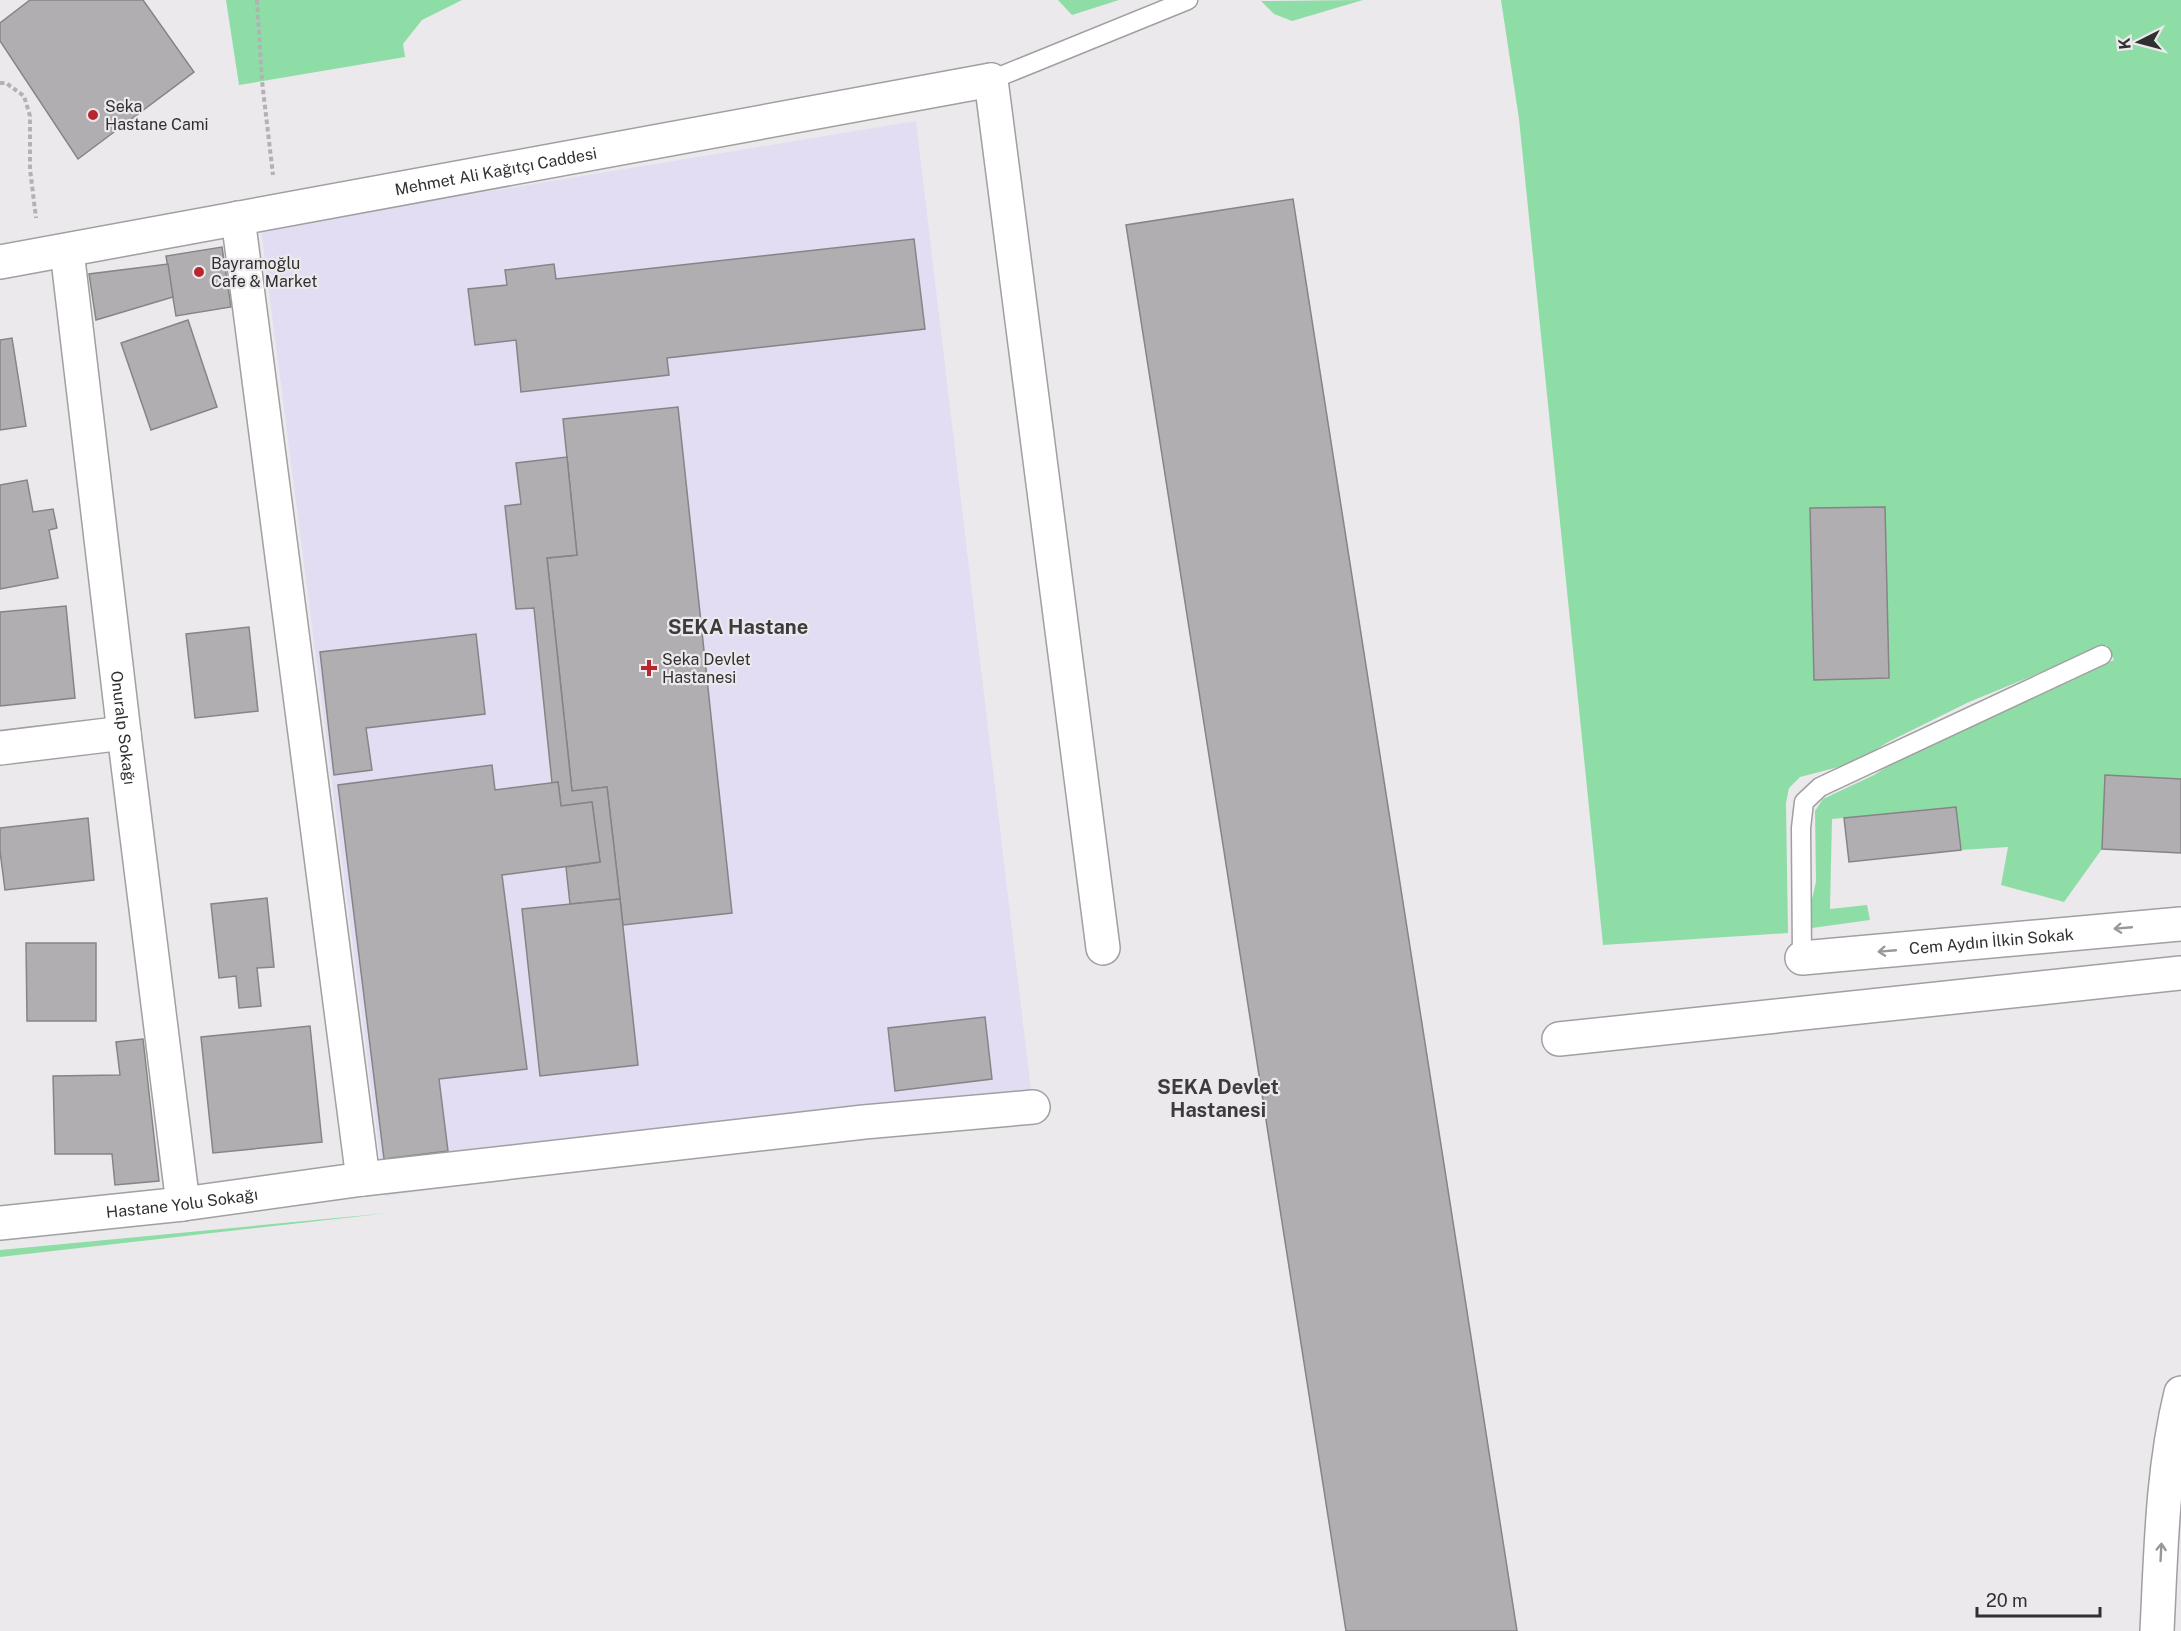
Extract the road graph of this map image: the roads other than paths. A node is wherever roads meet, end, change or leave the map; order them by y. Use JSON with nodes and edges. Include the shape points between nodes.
{"nodes":[{"id":1,"x":1188,"y":0,"type":"edge"},
{"id":2,"x":991,"y":81,"type":"junction"},
{"id":3,"x":238,"y":218,"type":"junction"},
{"id":4,"x":67,"y":251,"type":"junction"},
{"id":5,"x":0,"y":262,"type":"edge"},
{"id":6,"x":2102,"y":656,"type":"dead end"},
{"id":7,"x":124,"y":733,"type":"junction"},
{"id":8,"x":0,"y":748,"type":"edge"},
{"id":9,"x":2181,"y":924,"type":"edge"},
{"id":10,"x":1103,"y":948,"type":"dead end"},
{"id":11,"x":1802,"y":958,"type":"joint"},
{"id":12,"x":2181,"y":974,"type":"edge"},
{"id":13,"x":1559,"y":1039,"type":"dead end"},
{"id":14,"x":1033,"y":1107,"type":"dead end"},
{"id":15,"x":363,"y":1179,"type":"junction"},
{"id":16,"x":183,"y":1204,"type":"junction"},
{"id":17,"x":1,"y":1214,"type":"edge"},
{"id":18,"x":2181,"y":1393,"type":"edge"},
{"id":19,"x":2157,"y":1631,"type":"edge"}],
"edges":[{"from":1,"to":2,"type":"lane"},
{"from":2,"to":3,"type":"street","name":"Mehmet Ali Kağıtçı Caddesi"},
{"from":2,"to":10,"type":"street"},
{"from":3,"to":4,"type":"street","name":"Mehmet Ali Kağıtçı Caddesi"},
{"from":3,"to":15,"type":"street"},
{"from":4,"to":5,"type":"street","name":"Mehmet Ali Kağıtçı Caddesi"},
{"from":4,"to":7,"type":"street","name":"Onuralp Sokağı"},
{"from":6,"to":11,"type":"lane","via":[[1820,787],[1804,802]]},
{"from":7,"to":8,"type":"street"},
{"from":7,"to":16,"type":"street","name":"Onuralp Sokağı"},
{"from":9,"to":11,"type":"street","name":"Cem Aydın İlkin Sokak","one_way":true},
{"from":12,"to":13,"type":"street"},
{"from":14,"to":15,"type":"street","name":"Hastane Yolu Sokağı","via":[[864,1122]]},
{"from":15,"to":16,"type":"street","name":"Hastane Yolu Sokağı"},
{"from":16,"to":17,"type":"street","name":"Hastane Yolu Sokağı"},
{"from":19,"to":18,"type":"street","one_way":true,"via":[[2165,1478]]}]}
